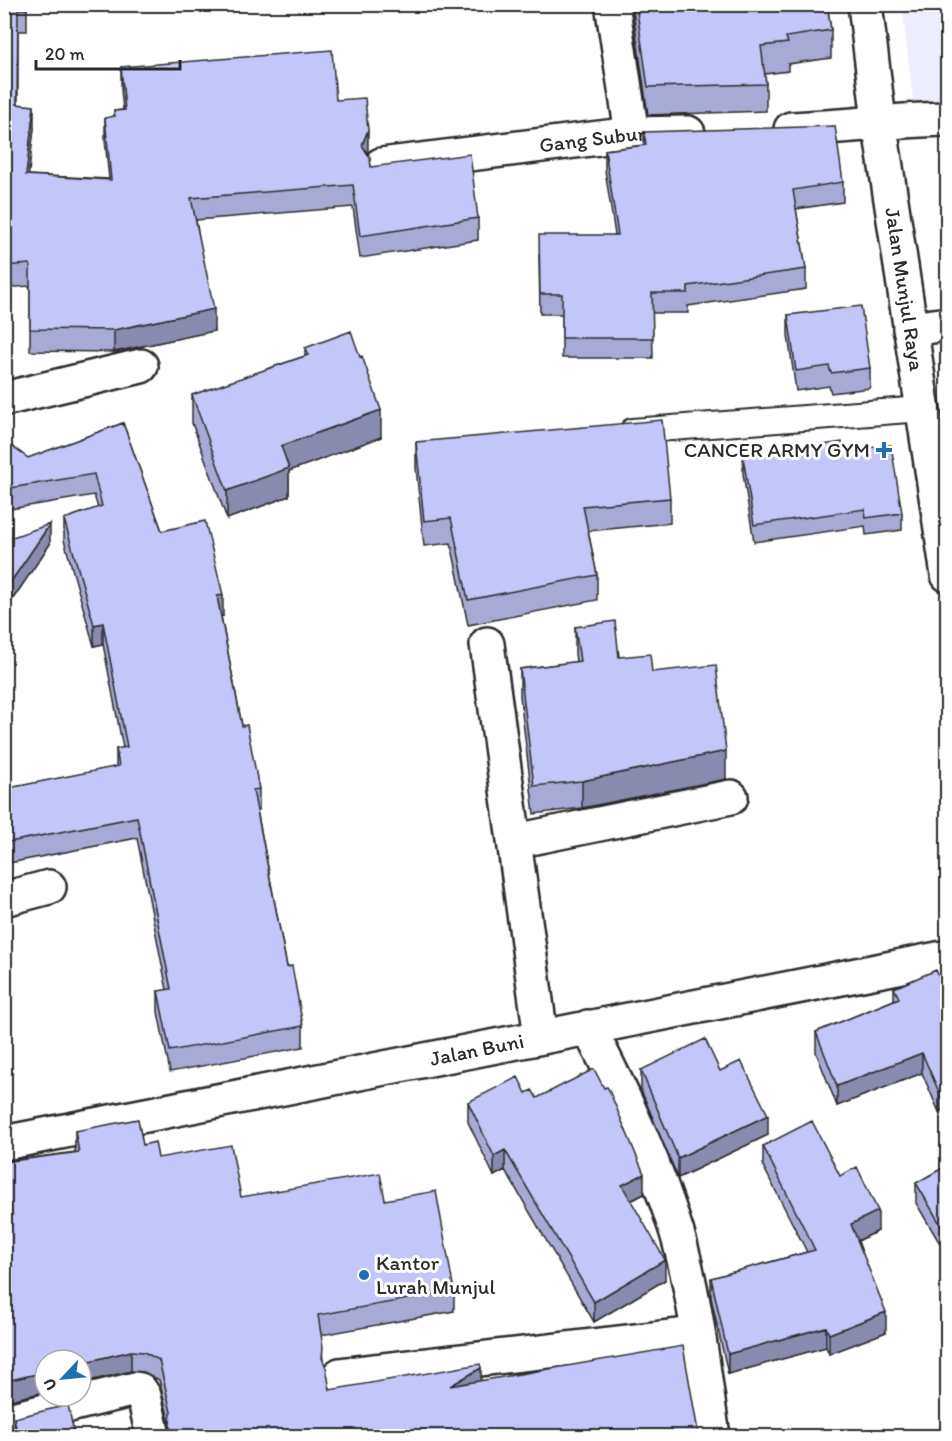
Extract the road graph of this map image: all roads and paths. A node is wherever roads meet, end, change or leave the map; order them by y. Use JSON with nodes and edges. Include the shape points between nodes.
{"nodes":[{"id":1,"x":612,"y":4,"type":"edge"},
{"id":2,"x":865,"y":4,"type":"edge"},
{"id":3,"x":948,"y":119,"type":"edge"},
{"id":4,"x":879,"y":121,"type":"junction"},
{"id":5,"x":760,"y":130,"type":"edge"},
{"id":6,"x":714,"y":132,"type":"edge"},
{"id":7,"x":632,"y":135,"type":"junction"},
{"id":8,"x":381,"y":165,"type":"edge"},
{"id":9,"x":948,"y":324,"type":"edge"},
{"id":10,"x":910,"y":329,"type":"junction"},
{"id":11,"x":141,"y":366,"type":"dead end"},
{"id":12,"x":4,"y":399,"type":"edge"},
{"id":13,"x":922,"y":409,"type":"junction"},
{"id":14,"x":626,"y":431,"type":"edge"},
{"id":15,"x":948,"y":575,"type":"edge"},
{"id":16,"x":487,"y":644,"type":"dead end"},
{"id":17,"x":731,"y":797,"type":"dead end"},
{"id":18,"x":516,"y":841,"type":"junction"},
{"id":19,"x":49,"y":887,"type":"dead end"},
{"id":20,"x":4,"y":898,"type":"edge"},
{"id":21,"x":948,"y":957,"type":"edge"},
{"id":22,"x":588,"y":1027,"type":"junction"},
{"id":23,"x":541,"y":1037,"type":"junction"},
{"id":24,"x":4,"y":1143,"type":"edge"},
{"id":25,"x":698,"y":1334,"type":"junction"},
{"id":26,"x":340,"y":1375,"type":"dead end"},
{"id":27,"x":4,"y":1421,"type":"edge"},
{"id":28,"x":153,"y":1437,"type":"edge"},
{"id":29,"x":713,"y":1437,"type":"edge"}],
"edges":[{"from":1,"to":7,"type":"street"},
{"from":2,"to":4,"type":"street","name":"Jalan Munjul Raya"},
{"from":3,"to":4,"type":"street"},
{"from":4,"to":5,"type":"street","via":[[831,128]]},
{"from":4,"to":10,"type":"street","name":"Jalan Munjul Raya"},
{"from":6,"to":7,"type":"street","name":"Gang Subur"},
{"from":7,"to":8,"type":"street","name":"Gang Subur"},
{"from":9,"to":10,"type":"street"},
{"from":10,"to":13,"type":"street","name":"Jalan Munjul Raya"},
{"from":11,"to":12,"type":"street"},
{"from":13,"to":14,"type":"lane"},
{"from":13,"to":15,"type":"street","name":"Jalan Munjul Raya"},
{"from":16,"to":18,"type":"street"},
{"from":17,"to":18,"type":"street"},
{"from":18,"to":23,"type":"street"},
{"from":19,"to":20,"type":"street"},
{"from":21,"to":22,"type":"street","name":"Jalan Buni"},
{"from":22,"to":23,"type":"street","name":"Jalan Buni"},
{"from":22,"to":25,"type":"street","via":[[626,1099],[654,1168],[677,1234]]},
{"from":23,"to":24,"type":"street","name":"Jalan Buni"},
{"from":25,"to":26,"type":"street"},
{"from":25,"to":29,"type":"street"},
{"from":27,"to":28,"type":"street","via":[[135,1389],[144,1396]]}]}
